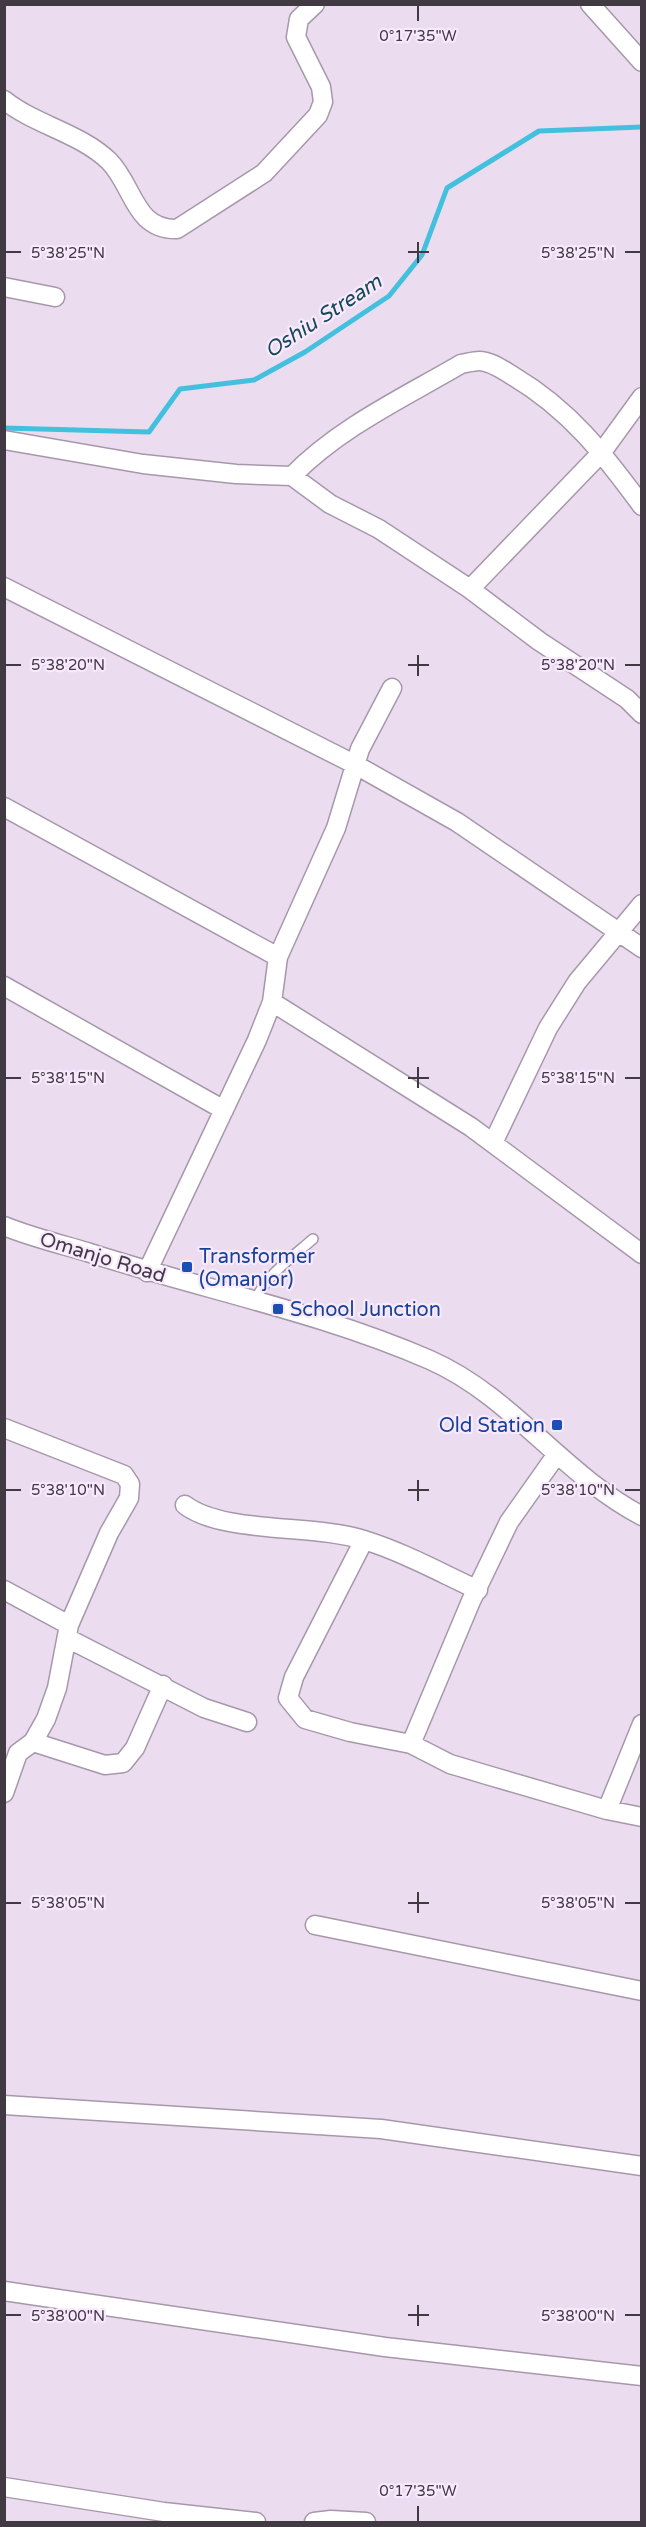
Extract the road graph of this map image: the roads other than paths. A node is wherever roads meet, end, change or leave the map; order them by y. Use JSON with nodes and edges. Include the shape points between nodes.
{"nodes":[{"id":1,"x":315,"y":4,"type":"edge"},
{"id":2,"x":590,"y":4,"type":"edge"},
{"id":3,"x":635,"y":41,"type":"edge"},
{"id":4,"x":642,"y":62,"type":"edge"},
{"id":5,"x":4,"y":100,"type":"edge"},
{"id":6,"x":4,"y":287,"type":"edge"},
{"id":7,"x":55,"y":297,"type":"dead end"},
{"id":8,"x":642,"y":397,"type":"edge"},
{"id":9,"x":4,"y":440,"type":"edge"},
{"id":10,"x":602,"y":452,"type":"junction"},
{"id":11,"x":292,"y":476,"type":"junction"},
{"id":12,"x":642,"y":506,"type":"edge"},
{"id":13,"x":4,"y":588,"type":"edge"},
{"id":14,"x":470,"y":589,"type":"junction"},
{"id":15,"x":392,"y":688,"type":"dead end"},
{"id":16,"x":642,"y":714,"type":"edge"},
{"id":17,"x":354,"y":764,"type":"junction"},
{"id":18,"x":4,"y":807,"type":"edge"},
{"id":19,"x":642,"y":904,"type":"edge"},
{"id":20,"x":620,"y":933,"type":"junction"},
{"id":21,"x":642,"y":948,"type":"edge"},
{"id":22,"x":278,"y":957,"type":"junction"},
{"id":23,"x":4,"y":986,"type":"edge"},
{"id":24,"x":272,"y":1002,"type":"junction"},
{"id":25,"x":224,"y":1110,"type":"junction"},
{"id":26,"x":493,"y":1143,"type":"junction"},
{"id":27,"x":6,"y":1229,"type":"edge"},
{"id":28,"x":313,"y":1239,"type":"dead end"},
{"id":29,"x":642,"y":1254,"type":"edge"},
{"id":30,"x":147,"y":1272,"type":"junction"},
{"id":31,"x":255,"y":1300,"type":"junction"},
{"id":32,"x":4,"y":1428,"type":"edge"},
{"id":33,"x":557,"y":1454,"type":"junction"},
{"id":34,"x":185,"y":1505,"type":"dead end"},
{"id":35,"x":642,"y":1516,"type":"edge"},
{"id":36,"x":364,"y":1540,"type":"junction"},
{"id":37,"x":4,"y":1590,"type":"edge"},
{"id":38,"x":478,"y":1590,"type":"junction"},
{"id":39,"x":68,"y":1631,"type":"junction"},
{"id":40,"x":163,"y":1685,"type":"junction"},
{"id":41,"x":247,"y":1722,"type":"dead end"},
{"id":42,"x":642,"y":1724,"type":"edge"},
{"id":43,"x":411,"y":1744,"type":"junction"},
{"id":44,"x":19,"y":1747,"type":"edge"},
{"id":45,"x":4,"y":1793,"type":"edge"},
{"id":46,"x":607,"y":1810,"type":"junction"},
{"id":47,"x":642,"y":1817,"type":"edge"},
{"id":48,"x":315,"y":1925,"type":"dead end"},
{"id":49,"x":642,"y":1991,"type":"edge"},
{"id":50,"x":4,"y":2105,"type":"edge"},
{"id":51,"x":642,"y":2166,"type":"edge"},
{"id":52,"x":4,"y":2291,"type":"edge"},
{"id":53,"x":642,"y":2376,"type":"edge"},
{"id":54,"x":4,"y":2487,"type":"edge"},
{"id":55,"x":256,"y":2523,"type":"edge"},
{"id":56,"x":314,"y":2523,"type":"edge"},
{"id":57,"x":366,"y":2523,"type":"edge"}],
"edges":[{"from":1,"to":5,"type":"street","via":[[299,19],[296,37],[321,87],[323,102],[318,115],[264,173],[177,229],[151,223],[109,161]]},
{"from":2,"to":3,"type":"street"},
{"from":3,"to":4,"type":"street"},
{"from":6,"to":7,"type":"street"},
{"from":8,"to":10,"type":"street"},
{"from":9,"to":11,"type":"street","via":[[143,464]]},
{"from":10,"to":11,"type":"street","via":[[573,419],[535,389],[498,366],[480,360],[461,364],[355,425]]},
{"from":10,"to":12,"type":"street"},
{"from":10,"to":14,"type":"street"},
{"from":11,"to":14,"type":"street","via":[[330,504],[379,529]]},
{"from":13,"to":17,"type":"street"},
{"from":14,"to":16,"type":"street","via":[[627,699]]},
{"from":15,"to":17,"type":"street"},
{"from":17,"to":20,"type":"street","via":[[457,822]]},
{"from":17,"to":22,"type":"street","via":[[336,828]]},
{"from":18,"to":22,"type":"street"},
{"from":19,"to":20,"type":"street"},
{"from":20,"to":21,"type":"street"},
{"from":20,"to":26,"type":"street","via":[[577,982],[548,1028]]},
{"from":22,"to":24,"type":"street"},
{"from":23,"to":25,"type":"street"},
{"from":24,"to":25,"type":"street"},
{"from":24,"to":26,"type":"street"},
{"from":25,"to":30,"type":"street"},
{"from":26,"to":29,"type":"street"},
{"from":27,"to":30,"type":"street","name":"Omanjo Road"},
{"from":28,"to":31,"type":"lane","via":[[276,1270]]},
{"from":30,"to":31,"type":"street","name":"Omanjo Road"},
{"from":31,"to":33,"type":"street","name":"Omanjo Road","via":[[441,1365],[489,1393]]},
{"from":32,"to":39,"type":"street","via":[[124,1475],[130,1484],[129,1498],[109,1533]]},
{"from":33,"to":35,"type":"street","name":"Omanjo Road","via":[[624,1507]]},
{"from":33,"to":38,"type":"street","via":[[509,1522]]},
{"from":34,"to":36,"type":"street","via":[[209,1519],[294,1527]]},
{"from":36,"to":38,"type":"street"},
{"from":36,"to":43,"type":"street","via":[[294,1677],[288,1698],[305,1719]]},
{"from":37,"to":39,"type":"street"},
{"from":38,"to":43,"type":"street"},
{"from":39,"to":40,"type":"street"},
{"from":39,"to":44,"type":"street","via":[[57,1688],[46,1719]]},
{"from":40,"to":41,"type":"street","via":[[204,1708]]},
{"from":40,"to":44,"type":"street","via":[[135,1748],[123,1763],[105,1765]]},
{"from":42,"to":46,"type":"street"},
{"from":43,"to":46,"type":"street","via":[[450,1764]]},
{"from":44,"to":45,"type":"street"},
{"from":46,"to":47,"type":"street"},
{"from":48,"to":49,"type":"street"},
{"from":50,"to":51,"type":"street","via":[[381,2129]]},
{"from":52,"to":53,"type":"street","via":[[385,2347]]},
{"from":54,"to":55,"type":"street"},
{"from":56,"to":57,"type":"street"}]}
